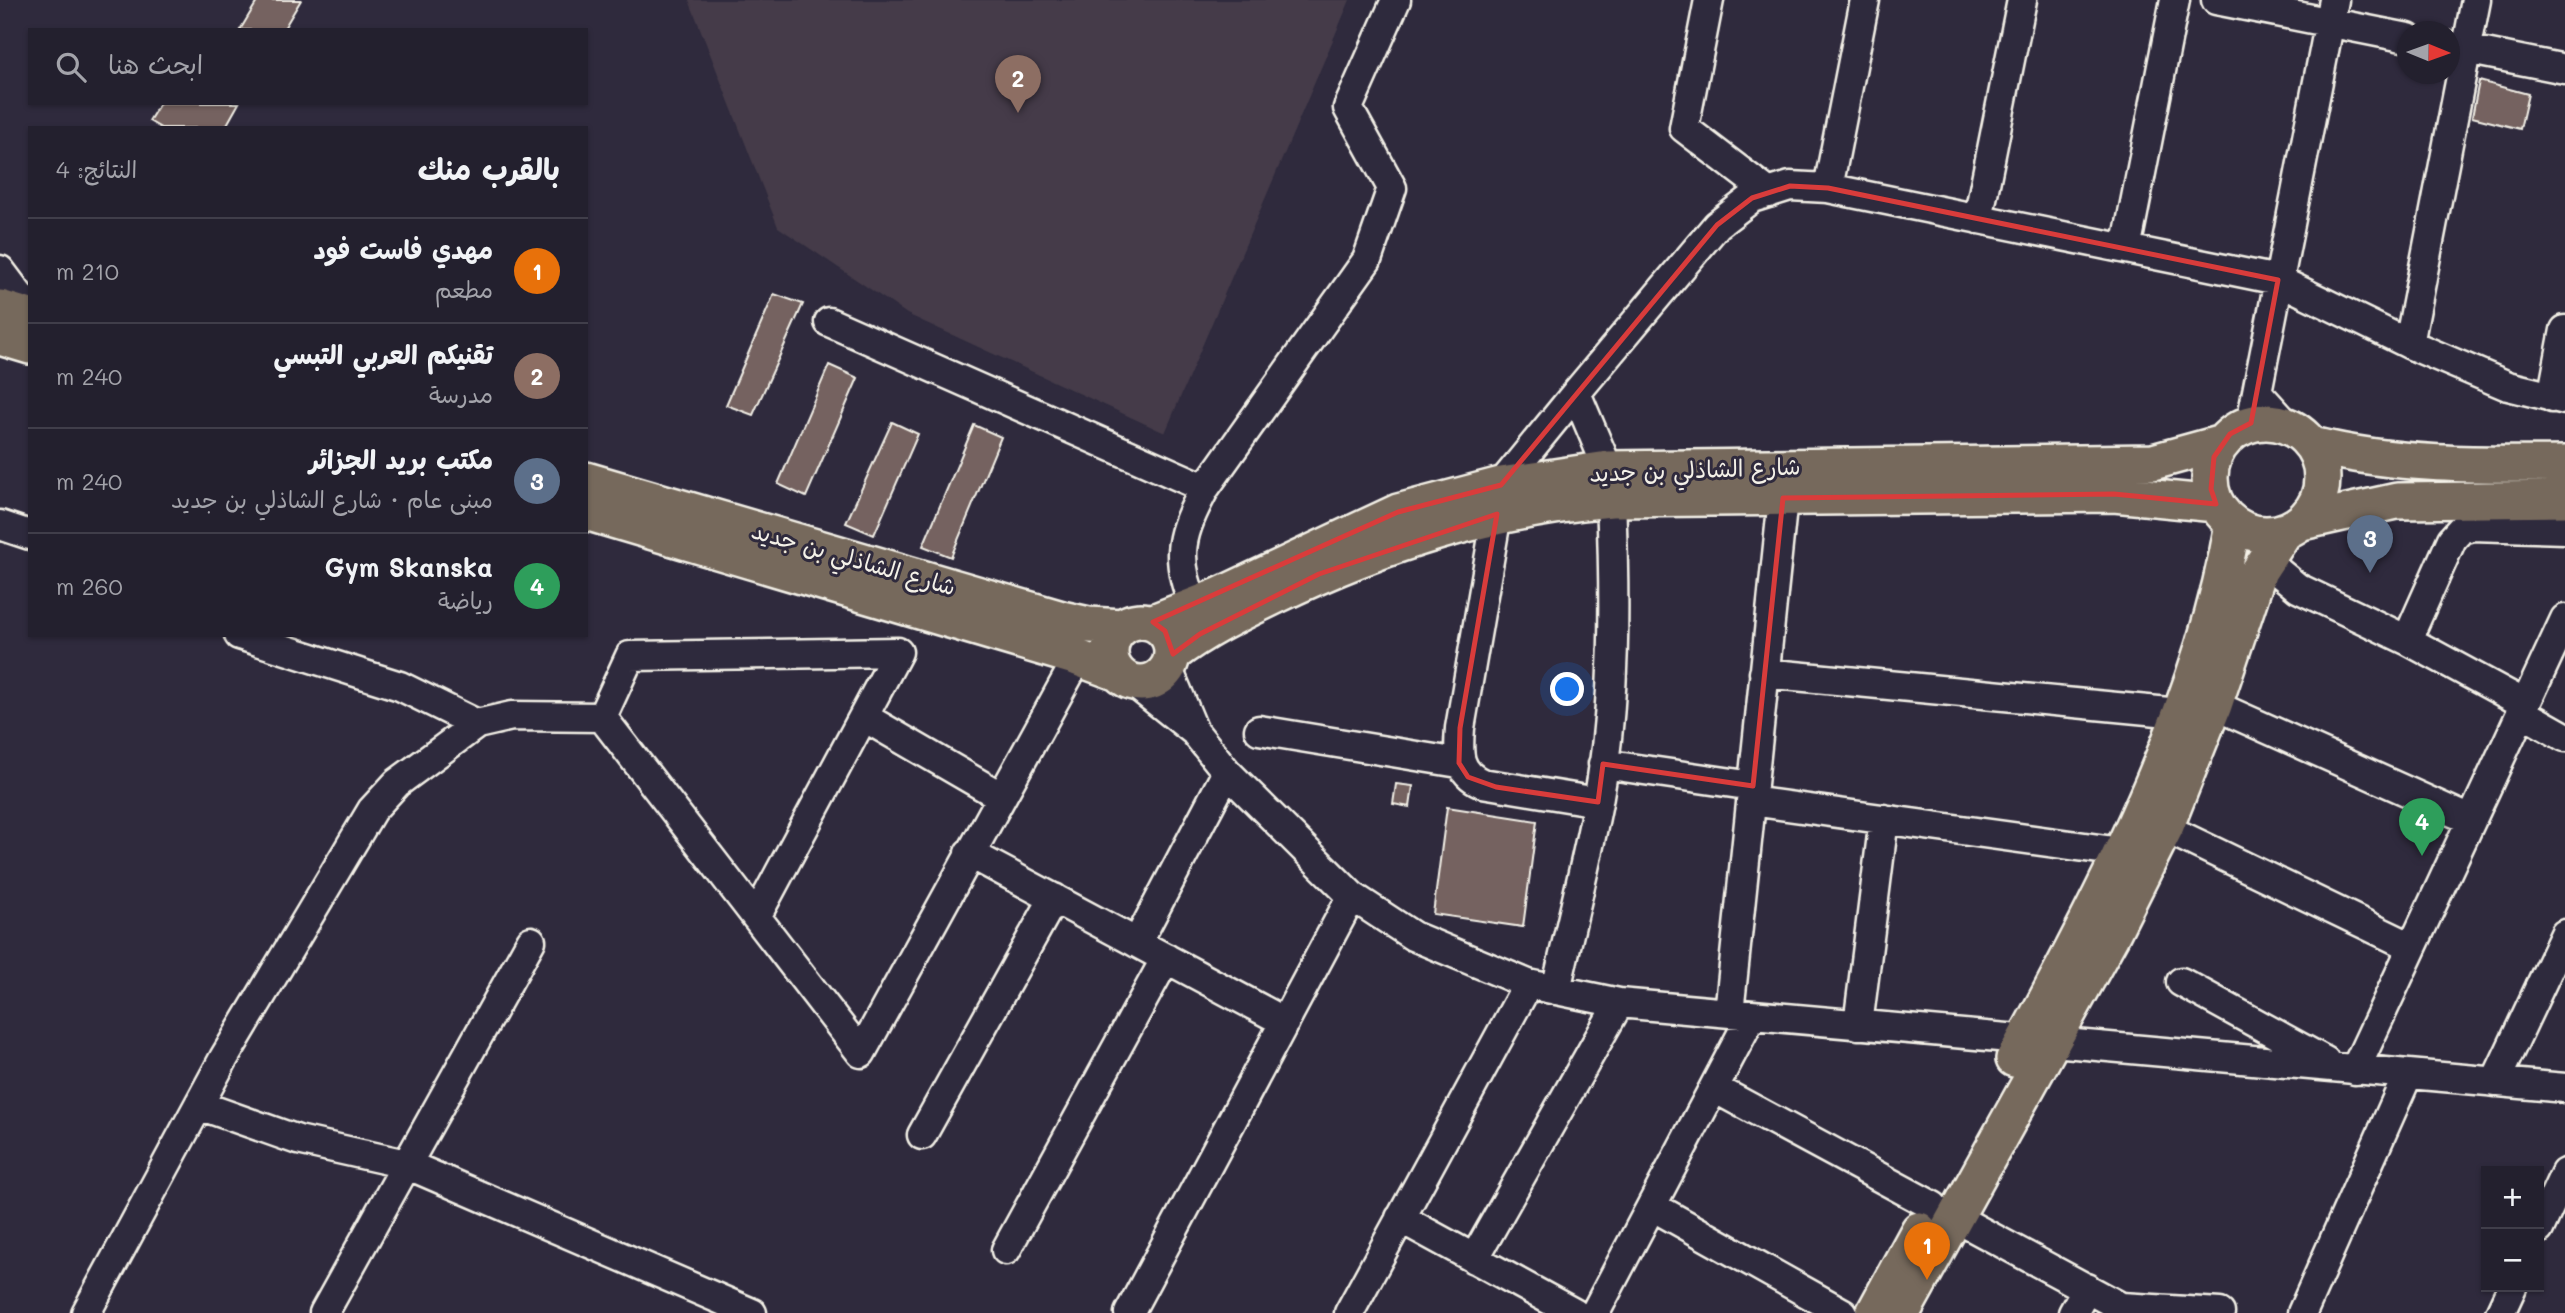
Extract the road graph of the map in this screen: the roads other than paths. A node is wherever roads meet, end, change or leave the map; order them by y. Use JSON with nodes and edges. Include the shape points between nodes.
{"nodes":[{"id":1,"x":1396,"y":0,"type":"edge"},
{"id":2,"x":1709,"y":0,"type":"edge"},
{"id":3,"x":1864,"y":0,"type":"edge"},
{"id":4,"x":2022,"y":0,"type":"edge"},
{"id":5,"x":2175,"y":0,"type":"edge"},
{"id":6,"x":2216,"y":0,"type":"edge"},
{"id":7,"x":2476,"y":0,"type":"edge"},
{"id":8,"x":2331,"y":11,"type":"edge"},
{"id":9,"x":2397,"y":34,"type":"edge"},
{"id":10,"x":2460,"y":43,"type":"edge"},
{"id":11,"x":2460,"y":48,"type":"edge"},
{"id":12,"x":2565,"y":69,"type":"edge"},
{"id":13,"x":2452,"y":84,"type":"edge"},
{"id":14,"x":1828,"y":188,"type":"junction"},
{"id":15,"x":1769,"y":193,"type":"junction"},
{"id":16,"x":1978,"y":219,"type":"junction"},
{"id":17,"x":2126,"y":250,"type":"junction"},
{"id":18,"x":0,"y":270,"type":"edge"},
{"id":19,"x":2278,"y":280,"type":"junction"},
{"id":20,"x":28,"y":307,"type":"edge"},
{"id":21,"x":0,"y":308,"type":"edge"},
{"id":22,"x":28,"y":316,"type":"edge"},
{"id":23,"x":829,"y":322,"type":"dead end"},
{"id":24,"x":2565,"y":330,"type":"edge"},
{"id":25,"x":0,"y":337,"type":"edge"},
{"id":26,"x":2409,"y":344,"type":"junction"},
{"id":27,"x":28,"y":345,"type":"edge"},
{"id":28,"x":1576,"y":393,"type":"junction"},
{"id":29,"x":2558,"y":399,"type":"edge"},
{"id":30,"x":2254,"y":408,"type":"junction"},
{"id":31,"x":2300,"y":435,"type":"junction"},
{"id":32,"x":2222,"y":443,"type":"junction"},
{"id":33,"x":2565,"y":464,"type":"edge"},
{"id":34,"x":588,"y":481,"type":"edge"},
{"id":35,"x":1610,"y":484,"type":"junction"},
{"id":36,"x":1205,"y":488,"type":"junction"},
{"id":37,"x":1783,"y":498,"type":"junction"},
{"id":38,"x":1499,"y":499,"type":"junction"},
{"id":39,"x":2565,"y":499,"type":"edge"},
{"id":40,"x":588,"y":513,"type":"edge"},
{"id":41,"x":2225,"y":514,"type":"junction"},
{"id":42,"x":0,"y":525,"type":"edge"},
{"id":43,"x":2293,"y":527,"type":"junction"},
{"id":44,"x":2565,"y":528,"type":"edge"},
{"id":45,"x":28,"y":535,"type":"edge"},
{"id":46,"x":2264,"y":560,"type":"junction"},
{"id":47,"x":1194,"y":605,"type":"junction"},
{"id":48,"x":2565,"y":619,"type":"edge"},
{"id":49,"x":1138,"y":625,"type":"junction"},
{"id":50,"x":245,"y":637,"type":"edge"},
{"id":51,"x":2407,"y":640,"type":"junction"},
{"id":52,"x":1078,"y":658,"type":"junction"},
{"id":53,"x":1170,"y":661,"type":"junction"},
{"id":54,"x":1764,"y":673,"type":"junction"},
{"id":55,"x":1126,"y":678,"type":"junction"},
{"id":56,"x":2214,"y":705,"type":"junction"},
{"id":57,"x":2523,"y":708,"type":"junction"},
{"id":58,"x":2179,"y":713,"type":"junction"},
{"id":59,"x":602,"y":717,"type":"junction"},
{"id":60,"x":864,"y":717,"type":"junction"},
{"id":61,"x":477,"y":724,"type":"junction"},
{"id":62,"x":1259,"y":730,"type":"dead end"},
{"id":63,"x":1194,"y":732,"type":"junction"},
{"id":64,"x":2565,"y":737,"type":"edge"},
{"id":65,"x":1460,"y":763,"type":"junction"},
{"id":66,"x":1603,"y":764,"type":"junction"},
{"id":67,"x":1227,"y":772,"type":"junction"},
{"id":68,"x":1752,"y":794,"type":"junction"},
{"id":69,"x":1000,"y":796,"type":"junction"},
{"id":70,"x":1598,"y":802,"type":"junction"},
{"id":71,"x":1884,"y":819,"type":"junction"},
{"id":72,"x":2471,"y":820,"type":"junction"},
{"id":73,"x":2165,"y":828,"type":"junction"},
{"id":74,"x":2121,"y":852,"type":"junction"},
{"id":75,"x":969,"y":853,"type":"junction"},
{"id":76,"x":1352,"y":896,"type":"junction"},
{"id":77,"x":1054,"y":898,"type":"junction"},
{"id":78,"x":756,"y":917,"type":"junction"},
{"id":79,"x":2565,"y":934,"type":"edge"},
{"id":80,"x":531,"y":941,"type":"dead end"},
{"id":81,"x":1137,"y":943,"type":"junction"},
{"id":82,"x":2412,"y":947,"type":"junction"},
{"id":83,"x":1166,"y":958,"type":"junction"},
{"id":84,"x":2180,"y":982,"type":"dead end"},
{"id":85,"x":1528,"y":984,"type":"junction"},
{"id":86,"x":1556,"y":990,"type":"junction"},
{"id":87,"x":1619,"y":1003,"type":"junction"},
{"id":88,"x":1741,"y":1014,"type":"junction"},
{"id":89,"x":1285,"y":1022,"type":"junction"},
{"id":90,"x":1858,"y":1025,"type":"junction"},
{"id":91,"x":2037,"y":1041,"type":"junction"},
{"id":92,"x":2345,"y":1068,"type":"junction"},
{"id":93,"x":2408,"y":1074,"type":"junction"},
{"id":94,"x":2495,"y":1082,"type":"junction"},
{"id":95,"x":1714,"y":1088,"type":"junction"},
{"id":96,"x":2565,"y":1088,"type":"edge"},
{"id":97,"x":199,"y":1105,"type":"junction"},
{"id":98,"x":922,"y":1135,"type":"dead end"},
{"id":99,"x":406,"y":1164,"type":"junction"},
{"id":100,"x":2565,"y":1173,"type":"edge"},
{"id":101,"x":1652,"y":1206,"type":"junction"},
{"id":102,"x":1943,"y":1212,"type":"junction"},
{"id":103,"x":1401,"y":1218,"type":"junction"},
{"id":104,"x":2544,"y":1218,"type":"edge"},
{"id":105,"x":1006,"y":1250,"type":"dead end"},
{"id":106,"x":1474,"y":1259,"type":"junction"},
{"id":107,"x":2087,"y":1289,"type":"junction"},
{"id":108,"x":2510,"y":1292,"type":"edge"},
{"id":109,"x":1352,"y":1312,"type":"edge"},
{"id":110,"x":86,"y":1313,"type":"edge"},
{"id":111,"x":324,"y":1313,"type":"edge"},
{"id":112,"x":752,"y":1313,"type":"edge"},
{"id":113,"x":1129,"y":1313,"type":"edge"},
{"id":114,"x":1574,"y":1313,"type":"edge"},
{"id":115,"x":1595,"y":1313,"type":"edge"},
{"id":116,"x":1843,"y":1313,"type":"edge"},
{"id":117,"x":1874,"y":1313,"type":"edge"},
{"id":118,"x":1902,"y":1313,"type":"edge"},
{"id":119,"x":2073,"y":1313,"type":"edge"},
{"id":120,"x":2220,"y":1313,"type":"edge"},
{"id":121,"x":2302,"y":1313,"type":"edge"},
{"id":122,"x":2500,"y":1313,"type":"edge"}],
"edges":[{"from":1,"to":36,"type":"street","via":[[1348,108],[1392,188],[1367,260]]},
{"from":2,"to":15,"type":"street","via":[[1684,128]]},
{"from":3,"to":14,"type":"street"},
{"from":4,"to":16,"type":"street"},
{"from":5,"to":17,"type":"street"},
{"from":6,"to":8,"type":"street"},
{"from":7,"to":10,"type":"street"},
{"from":8,"to":9,"type":"street"},
{"from":8,"to":19,"type":"street"},
{"from":11,"to":12,"type":"street"},
{"from":13,"to":26,"type":"street"},
{"from":14,"to":15,"type":"street","via":[[1790,186]]},
{"from":14,"to":16,"type":"street"},
{"from":15,"to":28,"type":"street","via":[[1752,198],[1717,225]]},
{"from":16,"to":17,"type":"street"},
{"from":17,"to":19,"type":"street"},
{"from":18,"to":20,"type":"street"},
{"from":19,"to":26,"type":"street"},
{"from":19,"to":30,"type":"street"},
{"from":21,"to":22,"type":"main road"},
{"from":23,"to":36,"type":"street"},
{"from":24,"to":29,"type":"street"},
{"from":25,"to":27,"type":"main road"},
{"from":26,"to":29,"type":"street","via":[[2508,386]]},
{"from":28,"to":35,"type":"street"},
{"from":28,"to":38,"type":"street"},
{"from":30,"to":31,"type":"main road"},
{"from":30,"to":32,"type":"main road"},
{"from":31,"to":33,"type":"main road","via":[[2396,461]]},
{"from":31,"to":43,"type":"main road","via":[[2319,459],[2322,482],[2316,504]]},
{"from":32,"to":35,"type":"main road","name":"شارع الشاذلي بن جديد","via":[[2169,460],[2143,462]]},
{"from":32,"to":41,"type":"main road","via":[[2210,473]]},
{"from":34,"to":49,"type":"main road","name":"شارع الشاذلي بن جديد","via":[[1062,619],[1089,625]]},
{"from":35,"to":37,"type":"main road","name":"شارع الشاذلي بن جديد"},
{"from":35,"to":38,"type":"main road","name":"شارع الشاذلي بن جديد"},
{"from":35,"to":66,"type":"street","via":[[1612,676]]},
{"from":36,"to":47,"type":"street","via":[[1182,534],[1180,559]]},
{"from":37,"to":41,"type":"main road","name":"شارع الشاذلي بن جديد","via":[[2114,494]]},
{"from":37,"to":54,"type":"street"},
{"from":38,"to":47,"type":"main road","name":"شارع الشاذلي بن جديد","via":[[1398,512]]},
{"from":38,"to":53,"type":"main road","name":"شارع الشاذلي بن جديد","via":[[1428,534],[1319,575],[1200,634]]},
{"from":38,"to":65,"type":"street","via":[[1460,729]]},
{"from":39,"to":43,"type":"main road","via":[[2397,501]]},
{"from":40,"to":52,"type":"main road","name":"شارع الشاذلي بن جديد"},
{"from":41,"to":43,"type":"main road","via":[[2249,532],[2267,535]]},
{"from":41,"to":58,"type":"main road","via":[[2224,577]]},
{"from":42,"to":45,"type":"street"},
{"from":43,"to":46,"type":"main road"},
{"from":44,"to":51,"type":"street","via":[[2461,529],[2452,539]]},
{"from":46,"to":51,"type":"street","via":[[2298,588]]},
{"from":46,"to":56,"type":"main road"},
{"from":47,"to":49,"type":"main road","name":"شارع الشاذلي بن جديد"},
{"from":48,"to":57,"type":"street"},
{"from":49,"to":53,"type":"main road","via":[[1169,638]]},
{"from":49,"to":55,"type":"main road","via":[[1110,646],[1111,662]]},
{"from":50,"to":61,"type":"street","via":[[400,686]]},
{"from":51,"to":57,"type":"street"},
{"from":52,"to":55,"type":"main road","name":"شارع الشاذلي بن جديد"},
{"from":52,"to":69,"type":"street"},
{"from":53,"to":55,"type":"main road","via":[[1149,682]]},
{"from":53,"to":63,"type":"street"},
{"from":54,"to":58,"type":"street"},
{"from":54,"to":68,"type":"street"},
{"from":55,"to":63,"type":"street"},
{"from":56,"to":72,"type":"street"},
{"from":56,"to":73,"type":"main road"},
{"from":57,"to":64,"type":"street"},
{"from":57,"to":72,"type":"street"},
{"from":58,"to":74,"type":"main road"},
{"from":59,"to":60,"type":"street","via":[[630,656],[898,652]]},
{"from":59,"to":61,"type":"street","via":[[512,716]]},
{"from":59,"to":78,"type":"street"},
{"from":60,"to":69,"type":"street"},
{"from":60,"to":78,"type":"street"},
{"from":61,"to":97,"type":"street","via":[[397,783],[372,810]]},
{"from":62,"to":65,"type":"street"},
{"from":63,"to":67,"type":"street"},
{"from":65,"to":70,"type":"street","via":[[1468,777],[1482,783]]},
{"from":66,"to":68,"type":"street"},
{"from":66,"to":70,"type":"street"},
{"from":67,"to":76,"type":"street"},
{"from":67,"to":81,"type":"street"},
{"from":68,"to":71,"type":"street"},
{"from":68,"to":88,"type":"street"},
{"from":69,"to":75,"type":"street"},
{"from":70,"to":86,"type":"street"},
{"from":71,"to":74,"type":"street"},
{"from":71,"to":90,"type":"street"},
{"from":72,"to":82,"type":"street"},
{"from":73,"to":82,"type":"street"},
{"from":73,"to":91,"type":"main road","via":[[2111,936]]},
{"from":74,"to":91,"type":"main road"},
{"from":75,"to":77,"type":"street"},
{"from":75,"to":78,"type":"street","via":[[861,1053]]},
{"from":76,"to":85,"type":"street","via":[[1413,936]]},
{"from":76,"to":89,"type":"street"},
{"from":77,"to":81,"type":"street"},
{"from":77,"to":98,"type":"street"},
{"from":79,"to":94,"type":"street"},
{"from":80,"to":99,"type":"street"},
{"from":81,"to":83,"type":"street"},
{"from":82,"to":92,"type":"street"},
{"from":83,"to":89,"type":"street"},
{"from":83,"to":105,"type":"street"},
{"from":84,"to":92,"type":"street"},
{"from":85,"to":86,"type":"street"},
{"from":85,"to":103,"type":"street"},
{"from":86,"to":87,"type":"street"},
{"from":87,"to":88,"type":"street"},
{"from":87,"to":106,"type":"street"},
{"from":88,"to":90,"type":"street"},
{"from":88,"to":95,"type":"street"},
{"from":89,"to":113,"type":"street"},
{"from":90,"to":91,"type":"street"},
{"from":91,"to":92,"type":"street"},
{"from":91,"to":102,"type":"main road"},
{"from":92,"to":93,"type":"street"},
{"from":93,"to":94,"type":"street"},
{"from":93,"to":121,"type":"street"},
{"from":94,"to":96,"type":"street"},
{"from":95,"to":101,"type":"street"},
{"from":95,"to":102,"type":"street"},
{"from":97,"to":99,"type":"street","via":[[298,1140]]},
{"from":97,"to":110,"type":"street"},
{"from":99,"to":111,"type":"street"},
{"from":99,"to":112,"type":"street"},
{"from":100,"to":104,"type":"street"},
{"from":101,"to":115,"type":"street"},
{"from":101,"to":116,"type":"street"},
{"from":102,"to":107,"type":"street"},
{"from":102,"to":117,"type":"main road"},
{"from":102,"to":118,"type":"main road"},
{"from":103,"to":106,"type":"street"},
{"from":103,"to":109,"type":"street"},
{"from":106,"to":114,"type":"street"},
{"from":107,"to":119,"type":"street"},
{"from":107,"to":120,"type":"street","via":[[2120,1307]]},
{"from":108,"to":122,"type":"street"}]}
